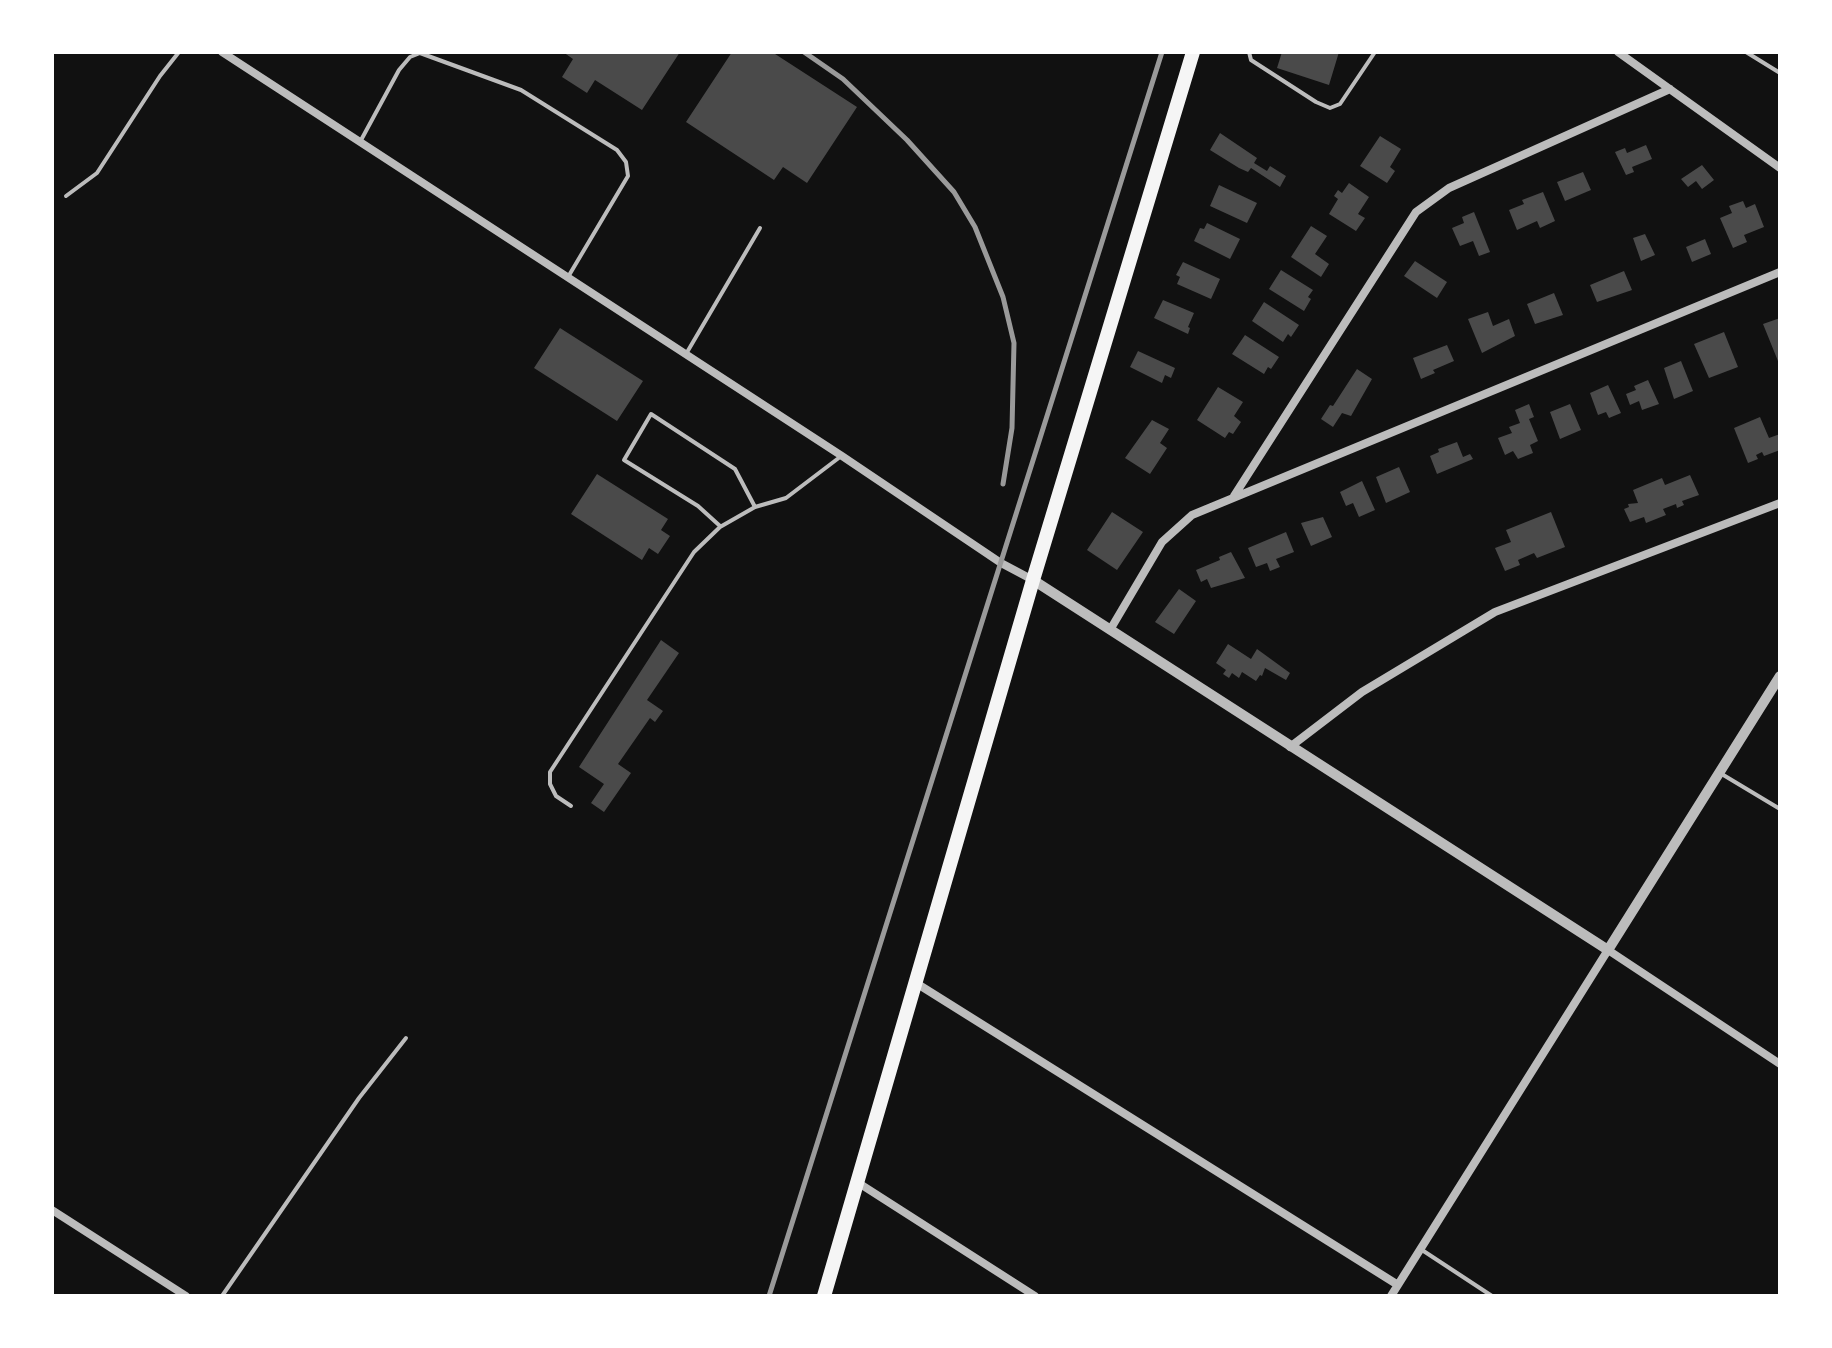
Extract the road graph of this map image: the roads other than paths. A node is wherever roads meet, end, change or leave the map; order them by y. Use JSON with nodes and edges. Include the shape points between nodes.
{"nodes":[{"id":1,"x":179,"y":52,"type":"edge"},
{"id":2,"x":222,"y":52,"type":"edge"},
{"id":3,"x":1193,"y":52,"type":"edge"},
{"id":4,"x":1249,"y":52,"type":"edge"},
{"id":5,"x":1375,"y":52,"type":"edge"},
{"id":6,"x":1746,"y":52,"type":"edge"},
{"id":7,"x":1622,"y":53,"type":"edge"},
{"id":8,"x":1780,"y":73,"type":"edge"},
{"id":9,"x":1670,"y":89,"type":"junction"},
{"id":10,"x":360,"y":142,"type":"junction"},
{"id":11,"x":1780,"y":168,"type":"edge"},
{"id":12,"x":66,"y":196,"type":"dead end"},
{"id":13,"x":760,"y":228,"type":"dead end"},
{"id":14,"x":1780,"y":272,"type":"edge"},
{"id":15,"x":568,"y":277,"type":"junction"},
{"id":16,"x":686,"y":354,"type":"junction"},
{"id":17,"x":842,"y":456,"type":"junction"},
{"id":18,"x":1233,"y":497,"type":"junction"},
{"id":19,"x":1780,"y":503,"type":"edge"},
{"id":20,"x":755,"y":507,"type":"junction"},
{"id":21,"x":720,"y":527,"type":"junction"},
{"id":22,"x":1033,"y":580,"type":"junction"},
{"id":23,"x":1110,"y":630,"type":"junction"},
{"id":24,"x":1780,"y":676,"type":"edge"},
{"id":25,"x":1290,"y":747,"type":"junction"},
{"id":26,"x":1719,"y":773,"type":"junction"},
{"id":27,"x":571,"y":806,"type":"dead end"},
{"id":28,"x":1780,"y":809,"type":"edge"},
{"id":29,"x":1608,"y":950,"type":"junction"},
{"id":30,"x":916,"y":983,"type":"junction"},
{"id":31,"x":406,"y":1038,"type":"dead end"},
{"id":32,"x":1780,"y":1064,"type":"edge"},
{"id":33,"x":856,"y":1182,"type":"junction"},
{"id":34,"x":52,"y":1210,"type":"edge"},
{"id":35,"x":1420,"y":1249,"type":"junction"},
{"id":36,"x":1398,"y":1285,"type":"junction"},
{"id":37,"x":186,"y":1296,"type":"edge"},
{"id":38,"x":222,"y":1296,"type":"edge"},
{"id":39,"x":824,"y":1296,"type":"edge"},
{"id":40,"x":1035,"y":1296,"type":"edge"},
{"id":41,"x":1391,"y":1296,"type":"edge"},
{"id":42,"x":1492,"y":1296,"type":"edge"}],
"edges":[{"from":1,"to":12,"type":"lane","via":[[97,173]]},
{"from":2,"to":10,"type":"street"},
{"from":3,"to":22,"type":"main road"},
{"from":4,"to":5,"type":"lane","via":[[1251,60],[1330,108],[1340,104]]},
{"from":6,"to":8,"type":"lane"},
{"from":7,"to":9,"type":"street"},
{"from":9,"to":11,"type":"street"},
{"from":9,"to":18,"type":"street","via":[[1449,188],[1416,212]]},
{"from":10,"to":15,"type":"street"},
{"from":10,"to":15,"type":"lane","via":[[399,70],[420,53],[521,90],[617,150],[628,176]]},
{"from":13,"to":16,"type":"lane"},
{"from":14,"to":18,"type":"street"},
{"from":15,"to":16,"type":"street"},
{"from":16,"to":17,"type":"street"},
{"from":17,"to":20,"type":"lane","via":[[786,498]]},
{"from":17,"to":22,"type":"street"},
{"from":18,"to":23,"type":"street","via":[[1192,515],[1162,542]]},
{"from":19,"to":25,"type":"street","via":[[1495,612],[1362,692]]},
{"from":20,"to":21,"type":"lane"},
{"from":20,"to":21,"type":"lane","via":[[735,469],[651,414],[624,460],[698,506]]},
{"from":21,"to":27,"type":"lane","via":[[694,552],[550,772],[556,796]]},
{"from":22,"to":23,"type":"street"},
{"from":22,"to":30,"type":"main road"},
{"from":23,"to":25,"type":"street"},
{"from":24,"to":26,"type":"street"},
{"from":25,"to":29,"type":"street"},
{"from":26,"to":28,"type":"lane"},
{"from":26,"to":29,"type":"street"},
{"from":29,"to":32,"type":"street"},
{"from":29,"to":35,"type":"street"},
{"from":30,"to":33,"type":"main road"},
{"from":30,"to":36,"type":"street"},
{"from":31,"to":38,"type":"lane"},
{"from":33,"to":39,"type":"main road"},
{"from":33,"to":40,"type":"street"},
{"from":34,"to":37,"type":"street"},
{"from":35,"to":36,"type":"street"},
{"from":35,"to":42,"type":"lane"},
{"from":36,"to":41,"type":"street"}]}
